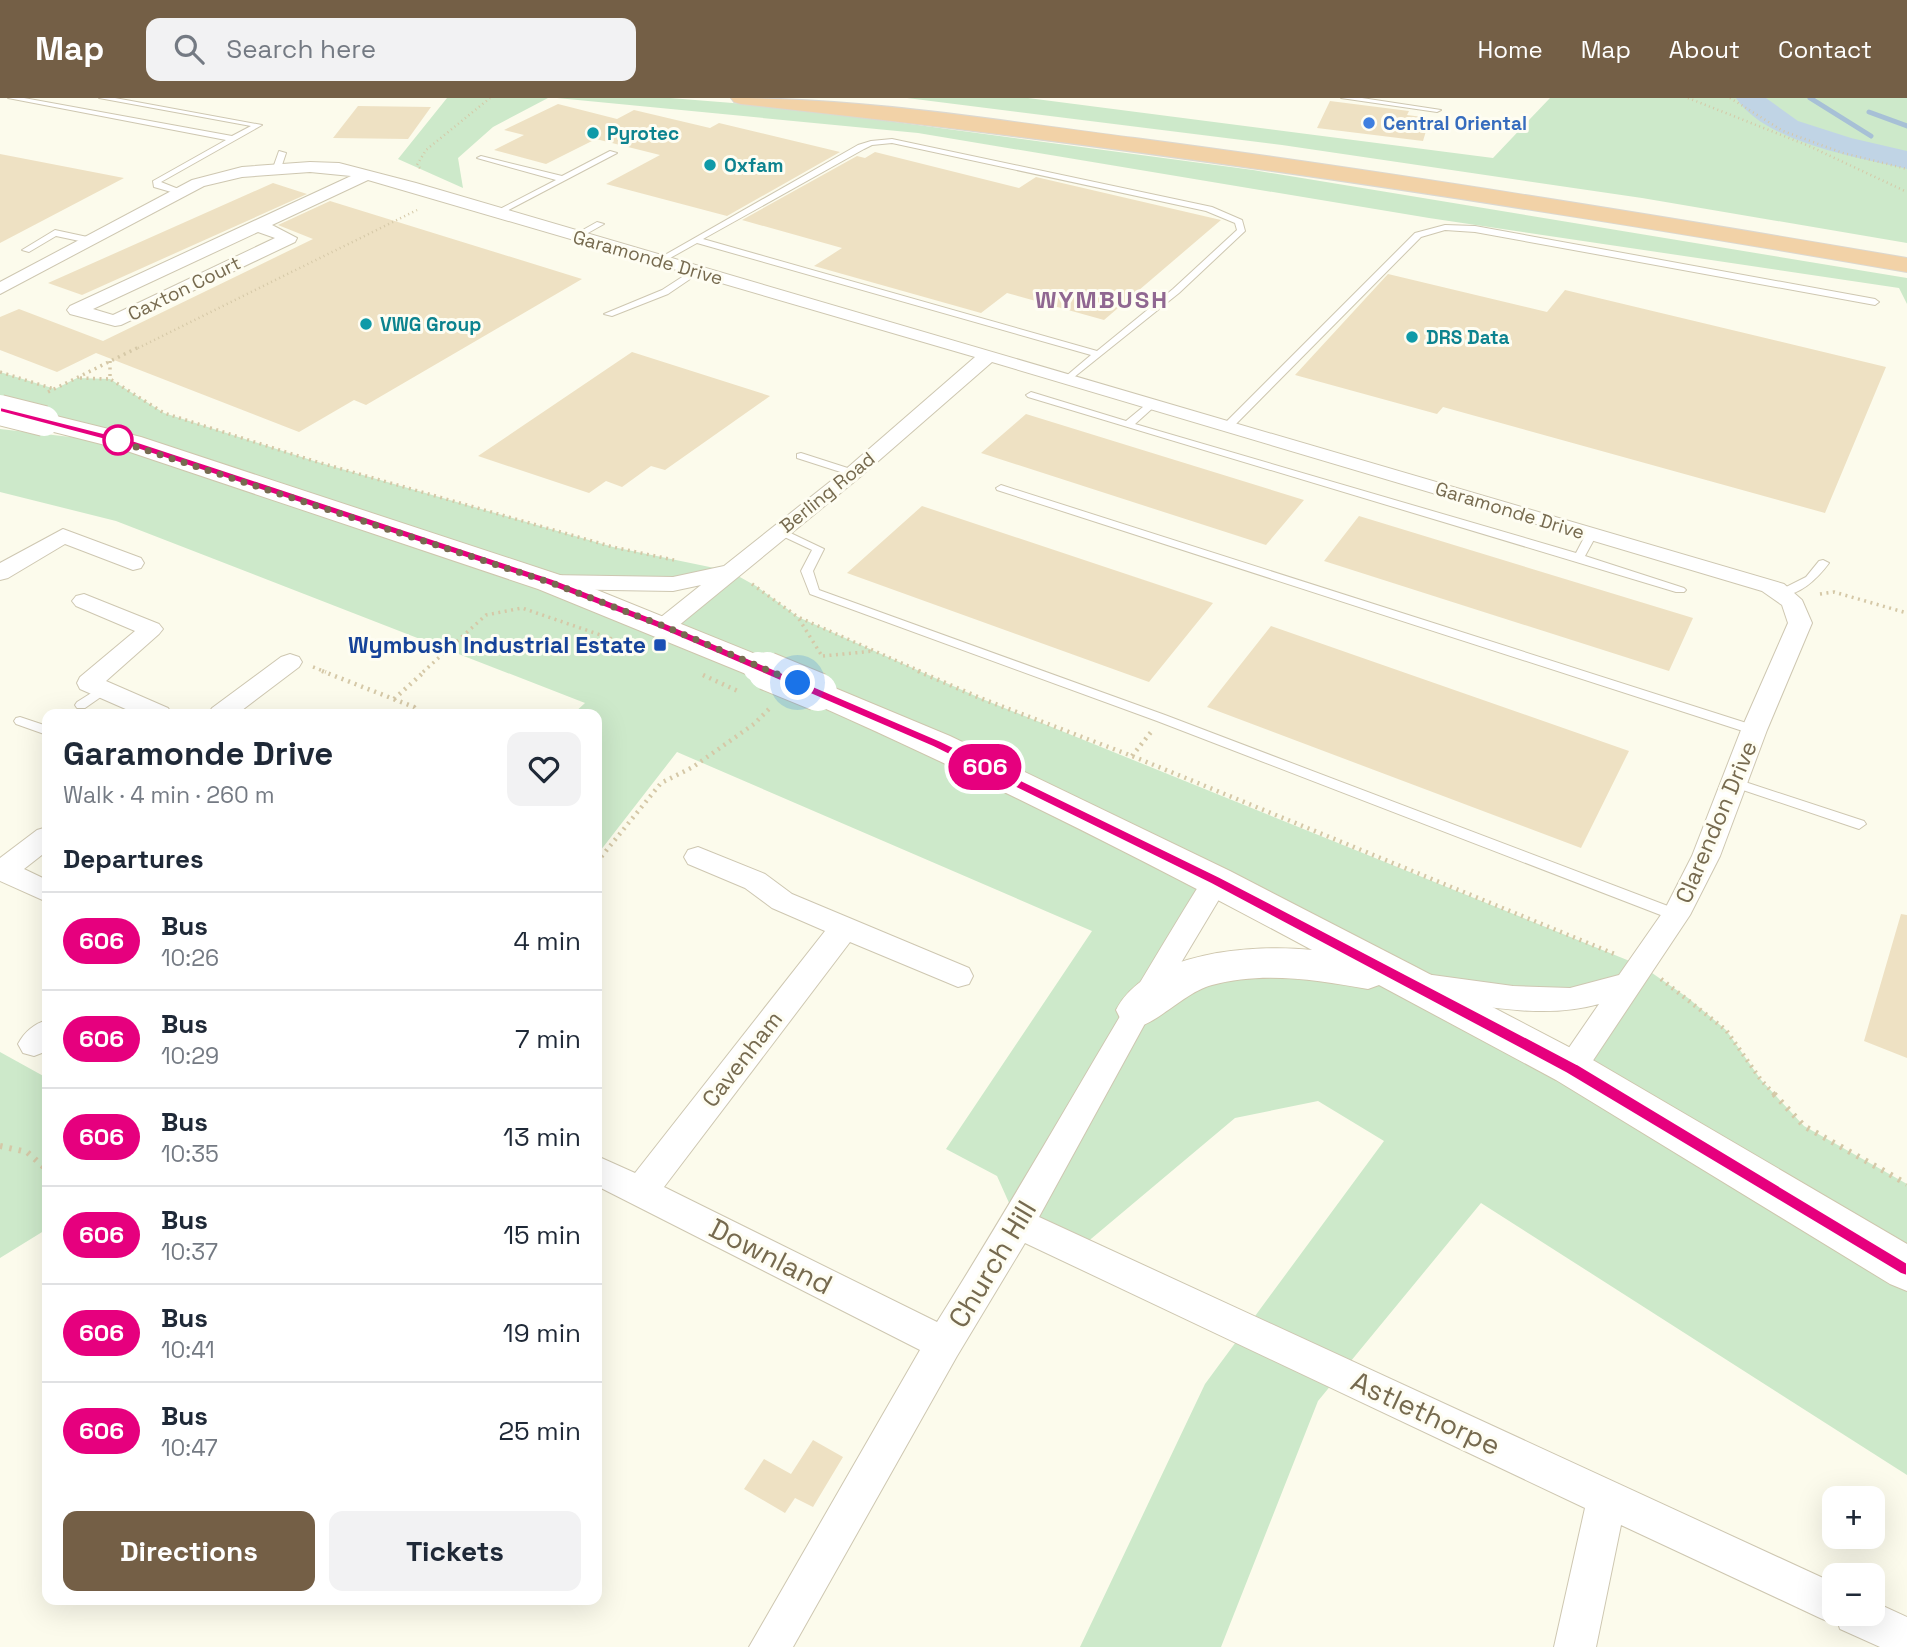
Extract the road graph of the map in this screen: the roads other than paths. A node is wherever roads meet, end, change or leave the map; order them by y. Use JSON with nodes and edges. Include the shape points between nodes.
{"nodes":[{"id":1,"x":12,"y":98,"type":"edge"},
{"id":2,"x":103,"y":98,"type":"edge"},
{"id":3,"x":741,"y":98,"type":"edge"},
{"id":4,"x":841,"y":98,"type":"edge"},
{"id":5,"x":1345,"y":98,"type":"edge"},
{"id":6,"x":1437,"y":110,"type":"dead end"},
{"id":7,"x":233,"y":139,"type":"junction"},
{"id":8,"x":613,"y":153,"type":"dead end"},
{"id":9,"x":481,"y":158,"type":"dead end"},
{"id":10,"x":368,"y":174,"type":"junction"},
{"id":11,"x":563,"y":179,"type":"junction"},
{"id":12,"x":178,"y":192,"type":"junction"},
{"id":13,"x":499,"y":213,"type":"junction"},
{"id":14,"x":600,"y":224,"type":"dead end"},
{"id":15,"x":259,"y":226,"type":"junction"},
{"id":16,"x":576,"y":236,"type":"junction"},
{"id":17,"x":89,"y":240,"type":"junction"},
{"id":18,"x":697,"y":240,"type":"junction"},
{"id":19,"x":26,"y":250,"type":"dead end"},
{"id":20,"x":1907,"y":252,"type":"edge"},
{"id":21,"x":660,"y":260,"type":"junction"},
{"id":22,"x":1907,"y":265,"type":"edge"},
{"id":23,"x":696,"y":271,"type":"junction"},
{"id":24,"x":0,"y":289,"type":"edge"},
{"id":25,"x":1875,"y":302,"type":"dead end"},
{"id":26,"x":609,"y":314,"type":"dead end"},
{"id":27,"x":1097,"y":354,"type":"junction"},
{"id":28,"x":988,"y":356,"type":"junction"},
{"id":29,"x":1068,"y":379,"type":"junction"},
{"id":30,"x":1031,"y":395,"type":"dead end"},
{"id":31,"x":1152,"y":404,"type":"junction"},
{"id":32,"x":0,"y":410,"type":"edge"},
{"id":33,"x":1128,"y":425,"type":"junction"},
{"id":34,"x":1229,"y":425,"type":"junction"},
{"id":35,"x":801,"y":456,"type":"dead end"},
{"id":36,"x":853,"y":473,"type":"junction"},
{"id":37,"x":1001,"y":488,"type":"dead end"},
{"id":38,"x":780,"y":531,"type":"junction"},
{"id":39,"x":1591,"y":534,"type":"junction"},
{"id":40,"x":1579,"y":558,"type":"junction"},
{"id":41,"x":133,"y":563,"type":"dead end"},
{"id":42,"x":1823,"y":563,"type":"dead end"},
{"id":43,"x":729,"y":571,"type":"junction"},
{"id":44,"x":0,"y":573,"type":"edge"},
{"id":45,"x":549,"y":582,"type":"junction"},
{"id":46,"x":1680,"y":590,"type":"dead end"},
{"id":47,"x":1786,"y":596,"type":"junction"},
{"id":48,"x":84,"y":601,"type":"dead end"},
{"id":49,"x":664,"y":626,"type":"junction"},
{"id":50,"x":290,"y":662,"type":"road end"},
{"id":51,"x":104,"y":690,"type":"junction"},
{"id":52,"x":81,"y":705,"type":"dead end"},
{"id":53,"x":148,"y":709,"type":"edge"},
{"id":54,"x":227,"y":709,"type":"edge"},
{"id":55,"x":20,"y":721,"type":"dead end"},
{"id":56,"x":42,"y":728,"type":"edge"},
{"id":57,"x":1754,"y":730,"type":"junction"},
{"id":58,"x":1737,"y":783,"type":"junction"},
{"id":59,"x":1858,"y":824,"type":"dead end"},
{"id":60,"x":42,"y":840,"type":"edge"},
{"id":61,"x":698,"y":857,"type":"dead end"},
{"id":62,"x":1,"y":869,"type":"edge"},
{"id":63,"x":1216,"y":881,"type":"junction"},
{"id":64,"x":42,"y":890,"type":"edge"},
{"id":65,"x":1676,"y":915,"type":"junction"},
{"id":66,"x":844,"y":928,"type":"junction"},
{"id":67,"x":1636,"y":974,"type":"junction"},
{"id":68,"x":958,"y":976,"type":"dead end"},
{"id":69,"x":1406,"y":981,"type":"junction"},
{"id":70,"x":1137,"y":1010,"type":"junction"},
{"id":71,"x":1571,"y":1069,"type":"junction"},
{"id":72,"x":602,"y":1172,"type":"edge"},
{"id":73,"x":641,"y":1191,"type":"junction"},
{"id":74,"x":1018,"y":1223,"type":"junction"},
{"id":75,"x":1907,"y":1269,"type":"edge"},
{"id":76,"x":944,"y":1344,"type":"junction"},
{"id":77,"x":1608,"y":1498,"type":"junction"},
{"id":78,"x":1822,"y":1598,"type":"edge"},
{"id":79,"x":1877,"y":1626,"type":"edge"},
{"id":80,"x":1900,"y":1639,"type":"edge"},
{"id":81,"x":770,"y":1647,"type":"edge"},
{"id":82,"x":1575,"y":1647,"type":"edge"}],
"edges":[{"from":1,"to":7,"type":"lane"},
{"from":2,"to":7,"type":"lane","via":[[258,125]]},
{"from":3,"to":22,"type":"highway","via":[[1258,161]]},
{"from":4,"to":20,"type":"highway","via":[[1273,151]]},
{"from":5,"to":6,"type":"lane"},
{"from":7,"to":12,"type":"lane","via":[[157,181],[157,185]]},
{"from":8,"to":11,"type":"lane"},
{"from":9,"to":11,"type":"lane"},
{"from":10,"to":12,"type":"street","name":"Garamonde Drive","via":[[279,160]]},
{"from":10,"to":13,"type":"street","name":"Garamonde Drive"},
{"from":10,"to":15,"type":"street","name":"Caxton Court"},
{"from":11,"to":13,"type":"lane"},
{"from":12,"to":17,"type":"street","name":"Garamonde Drive"},
{"from":13,"to":16,"type":"street","name":"Garamonde Drive"},
{"from":14,"to":16,"type":"lane"},
{"from":15,"to":15,"type":"street","name":"Caxton Court","via":[[125,288],[76,310],[115,321],[289,238]]},
{"from":16,"to":21,"type":"street","name":"Garamonde Drive"},
{"from":17,"to":19,"type":"lane","via":[[55,233]]},
{"from":17,"to":24,"type":"street","name":"Garamonde Drive"},
{"from":18,"to":21,"type":"lane"},
{"from":18,"to":27,"type":"lane"},
{"from":18,"to":27,"type":"lane","via":[[861,147],[880,141],[1151,195],[1209,209],[1239,222],[1241,231],[1211,260]]},
{"from":21,"to":23,"type":"street","name":"Garamonde Drive"},
{"from":23,"to":26,"type":"lane","via":[[665,292]]},
{"from":23,"to":28,"type":"street","name":"Garamonde Drive"},
{"from":25,"to":34,"type":"lane","via":[[1515,235],[1445,227],[1418,235]]},
{"from":27,"to":29,"type":"lane"},
{"from":28,"to":29,"type":"street","name":"Garamonde Drive"},
{"from":28,"to":36,"type":"street","name":"Berling Road"},
{"from":29,"to":31,"type":"street","name":"Garamonde Drive"},
{"from":30,"to":33,"type":"lane"},
{"from":31,"to":33,"type":"lane"},
{"from":31,"to":34,"type":"street","name":"Garamonde Drive"},
{"from":32,"to":45,"type":"street","bridge":true,"via":[[131,443]]},
{"from":33,"to":40,"type":"lane"},
{"from":34,"to":39,"type":"street","name":"Garamonde Drive"},
{"from":35,"to":36,"type":"lane"},
{"from":36,"to":38,"type":"street","name":"Berling Road"},
{"from":37,"to":57,"type":"lane"},
{"from":38,"to":43,"type":"street","name":"Berling Road"},
{"from":38,"to":65,"type":"lane","via":[[818,549],[807,571],[814,592],[1161,718]]},
{"from":39,"to":40,"type":"lane"},
{"from":39,"to":47,"type":"street","name":"Garamonde Drive","via":[[1770,586]]},
{"from":40,"to":46,"type":"lane"},
{"from":41,"to":44,"type":"street","via":[[63,536]]},
{"from":42,"to":47,"type":"lane"},
{"from":43,"to":45,"type":"street","via":[[673,584]]},
{"from":43,"to":49,"type":"street","name":"Berling Road"},
{"from":45,"to":49,"type":"street"},
{"from":47,"to":57,"type":"street","name":"Clarendon Drive","via":[[1798,608],[1800,623]]},
{"from":48,"to":51,"type":"street","via":[[151,629],[89,683]]},
{"from":49,"to":63,"type":"street","bridge":true,"via":[[748,679],[818,671],[937,744]]},
{"from":50,"to":54,"type":"street"},
{"from":51,"to":52,"type":"lane"},
{"from":51,"to":53,"type":"street"},
{"from":55,"to":56,"type":"lane"},
{"from":57,"to":58,"type":"street","name":"Clarendon Drive"},
{"from":58,"to":59,"type":"lane"},
{"from":58,"to":65,"type":"street","name":"Clarendon Drive"},
{"from":60,"to":62,"type":"street"},
{"from":61,"to":66,"type":"street"},
{"from":62,"to":64,"type":"street"},
{"from":63,"to":69,"type":"street"},
{"from":63,"to":70,"type":"street","name":"Church Hill"},
{"from":65,"to":67,"type":"street","name":"Clarendon Drive"},
{"from":66,"to":68,"type":"street"},
{"from":66,"to":73,"type":"street","name":"Cavenham"},
{"from":67,"to":69,"type":"street","via":[[1570,1000],[1513,998]]},
{"from":67,"to":71,"type":"street","name":"Clarendon Drive"},
{"from":69,"to":70,"type":"street","via":[[1307,963],[1236,964],[1181,979]]},
{"from":69,"to":71,"type":"street"},
{"from":70,"to":74,"type":"street","name":"Church Hill"},
{"from":71,"to":75,"type":"street"},
{"from":72,"to":73,"type":"street","name":"Downland"},
{"from":73,"to":76,"type":"street","name":"Downland"},
{"from":74,"to":76,"type":"street","name":"Church Hill"},
{"from":74,"to":77,"type":"street","name":"Astlethorpe"},
{"from":76,"to":81,"type":"street","name":"Church Hill"},
{"from":77,"to":78,"type":"street","name":"Astlethorpe"},
{"from":77,"to":82,"type":"street"},
{"from":79,"to":80,"type":"street"}]}
